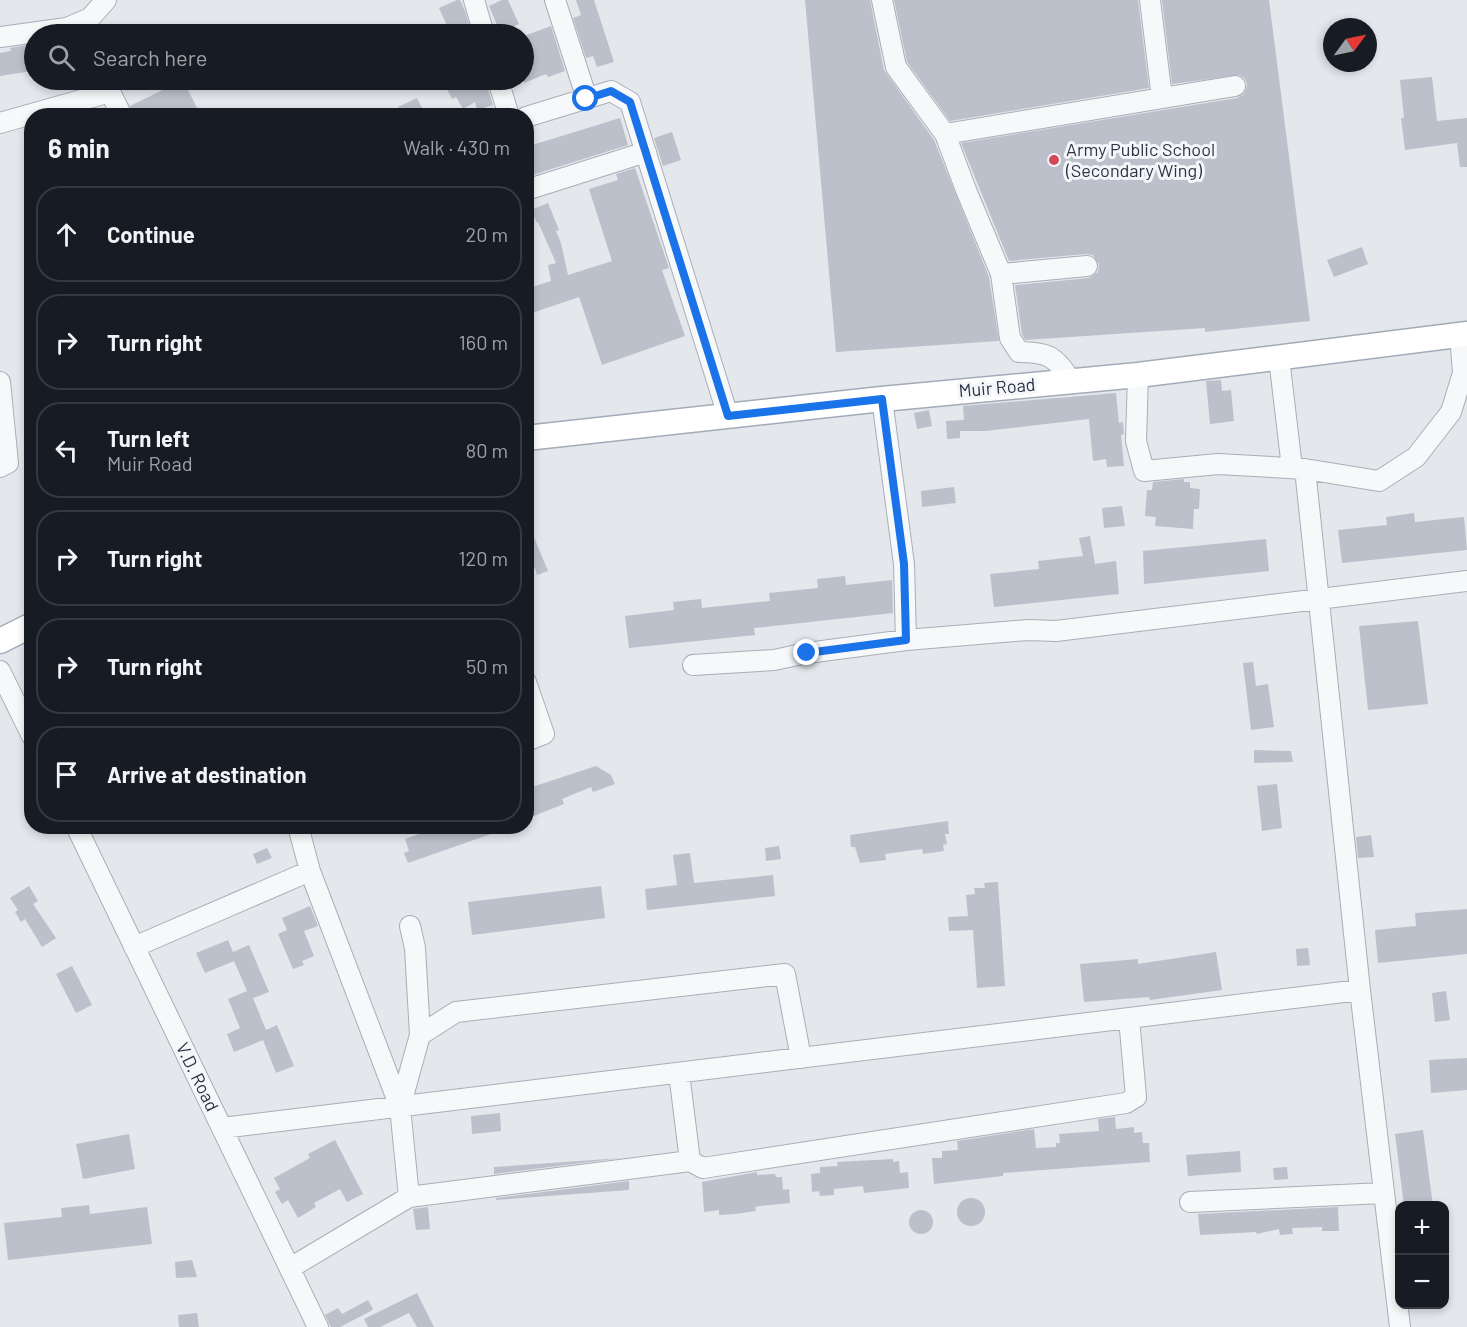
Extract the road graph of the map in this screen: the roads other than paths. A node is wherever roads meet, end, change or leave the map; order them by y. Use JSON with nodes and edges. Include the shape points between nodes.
{"nodes":[{"id":1,"x":105,"y":0,"type":"edge"},
{"id":2,"x":474,"y":0,"type":"edge"},
{"id":3,"x":555,"y":0,"type":"edge"},
{"id":4,"x":882,"y":0,"type":"edge"},
{"id":5,"x":1150,"y":0,"type":"edge"},
{"id":6,"x":76,"y":24,"type":"edge"},
{"id":7,"x":481,"y":24,"type":"edge"},
{"id":8,"x":24,"y":34,"type":"edge"},
{"id":9,"x":0,"y":37,"type":"edge"},
{"id":10,"x":1235,"y":86,"type":"dead end"},
{"id":11,"x":501,"y":90,"type":"edge"},
{"id":12,"x":1162,"y":98,"type":"junction"},
{"id":13,"x":586,"y":99,"type":"junction"},
{"id":14,"x":53,"y":108,"type":"edge"},
{"id":15,"x":118,"y":108,"type":"edge"},
{"id":16,"x":507,"y":108,"type":"edge"},
{"id":17,"x":534,"y":115,"type":"edge"},
{"id":18,"x":24,"y":116,"type":"edge"},
{"id":19,"x":0,"y":123,"type":"edge"},
{"id":20,"x":945,"y":134,"type":"junction"},
{"id":21,"x":646,"y":152,"type":"junction"},
{"id":22,"x":534,"y":187,"type":"edge"},
{"id":23,"x":1087,"y":266,"type":"dead end"},
{"id":24,"x":1001,"y":274,"type":"junction"},
{"id":25,"x":1463,"y":335,"type":"edge"},
{"id":26,"x":1279,"y":358,"type":"junction"},
{"id":27,"x":1138,"y":375,"type":"junction"},
{"id":28,"x":1071,"y":381,"type":"junction"},
{"id":29,"x":0,"y":382,"type":"edge"},
{"id":30,"x":882,"y":399,"type":"junction"},
{"id":31,"x":728,"y":416,"type":"junction"},
{"id":32,"x":534,"y":437,"type":"edge"},
{"id":33,"x":0,"y":467,"type":"edge"},
{"id":34,"x":1298,"y":468,"type":"junction"},
{"id":35,"x":1467,"y":581,"type":"edge"},
{"id":36,"x":1318,"y":597,"type":"junction"},
{"id":37,"x":24,"y":629,"type":"edge"},
{"id":38,"x":906,"y":640,"type":"junction"},
{"id":39,"x":0,"y":641,"type":"edge"},
{"id":40,"x":693,"y":665,"type":"dead end"},
{"id":41,"x":0,"y":671,"type":"edge"},
{"id":42,"x":534,"y":705,"type":"edge"},
{"id":43,"x":24,"y":720,"type":"edge"},
{"id":44,"x":534,"y":738,"type":"edge"},
{"id":45,"x":79,"y":834,"type":"edge"},
{"id":46,"x":300,"y":834,"type":"edge"},
{"id":47,"x":310,"y":871,"type":"junction"},
{"id":48,"x":410,"y":926,"type":"dead end"},
{"id":49,"x":134,"y":947,"type":"junction"},
{"id":50,"x":1360,"y":990,"type":"junction"},
{"id":51,"x":1129,"y":1018,"type":"junction"},
{"id":52,"x":420,"y":1035,"type":"junction"},
{"id":53,"x":801,"y":1058,"type":"junction"},
{"id":54,"x":679,"y":1073,"type":"junction"},
{"id":55,"x":400,"y":1107,"type":"junction"},
{"id":56,"x":222,"y":1128,"type":"junction"},
{"id":57,"x":690,"y":1161,"type":"junction"},
{"id":58,"x":1384,"y":1193,"type":"junction"},
{"id":59,"x":409,"y":1197,"type":"junction"},
{"id":60,"x":1190,"y":1202,"type":"dead end"},
{"id":61,"x":290,"y":1268,"type":"junction"},
{"id":62,"x":318,"y":1327,"type":"edge"},
{"id":63,"x":1400,"y":1327,"type":"edge"}],
"edges":[{"from":1,"to":6,"type":"street","via":[[90,18]]},
{"from":2,"to":7,"type":"street"},
{"from":3,"to":13,"type":"street"},
{"from":4,"to":20,"type":"street","via":[[896,67]]},
{"from":5,"to":12,"type":"street"},
{"from":8,"to":9,"type":"street"},
{"from":10,"to":12,"type":"street"},
{"from":11,"to":16,"type":"street"},
{"from":12,"to":20,"type":"street"},
{"from":13,"to":17,"type":"street"},
{"from":13,"to":21,"type":"street","via":[[611,91],[630,102]]},
{"from":14,"to":15,"type":"street","via":[[110,92]]},
{"from":18,"to":19,"type":"street"},
{"from":20,"to":24,"type":"street"},
{"from":21,"to":22,"type":"street"},
{"from":21,"to":31,"type":"street"},
{"from":23,"to":24,"type":"street"},
{"from":24,"to":28,"type":"street","via":[[1010,338],[1019,352],[1045,353],[1062,366]]},
{"from":25,"to":26,"type":"main road","name":"Muir Road"},
{"from":25,"to":34,"type":"street","via":[[1463,373],[1451,412],[1416,458],[1379,481]]},
{"from":26,"to":27,"type":"main road","name":"Muir Road"},
{"from":26,"to":34,"type":"street"},
{"from":27,"to":28,"type":"main road","name":"Muir Road"},
{"from":27,"to":34,"type":"street","via":[[1136,441],[1144,471],[1218,464]]},
{"from":28,"to":30,"type":"main road","name":"Muir Road"},
{"from":29,"to":33,"type":"street","via":[[8,463]]},
{"from":30,"to":31,"type":"main road","name":"Muir Road"},
{"from":30,"to":38,"type":"street","via":[[904,564]]},
{"from":31,"to":32,"type":"main road","name":"Muir Road"},
{"from":34,"to":36,"type":"street"},
{"from":35,"to":36,"type":"street"},
{"from":36,"to":38,"type":"street","via":[[1056,631]]},
{"from":36,"to":50,"type":"street"},
{"from":37,"to":39,"type":"main road"},
{"from":38,"to":40,"type":"street","via":[[774,660]]},
{"from":41,"to":43,"type":"street"},
{"from":42,"to":44,"type":"street","via":[[544,734]]},
{"from":45,"to":49,"type":"street","name":"V.D. Road"},
{"from":46,"to":47,"type":"street"},
{"from":47,"to":49,"type":"street"},
{"from":47,"to":55,"type":"street"},
{"from":48,"to":52,"type":"street"},
{"from":49,"to":56,"type":"street","name":"V.D. Road"},
{"from":50,"to":51,"type":"street"},
{"from":50,"to":58,"type":"street"},
{"from":51,"to":53,"type":"street"},
{"from":51,"to":57,"type":"street","via":[[1136,1097],[1126,1103],[703,1168]]},
{"from":52,"to":53,"type":"street","via":[[456,1012],[785,974]]},
{"from":52,"to":55,"type":"street"},
{"from":53,"to":54,"type":"street"},
{"from":54,"to":55,"type":"street"},
{"from":54,"to":57,"type":"street"},
{"from":55,"to":56,"type":"street"},
{"from":55,"to":59,"type":"street"},
{"from":56,"to":61,"type":"street","name":"V.D. Road"},
{"from":57,"to":59,"type":"street"},
{"from":58,"to":60,"type":"street"},
{"from":58,"to":63,"type":"street"},
{"from":59,"to":61,"type":"street"},
{"from":61,"to":62,"type":"street","name":"V.D. Road"}]}
